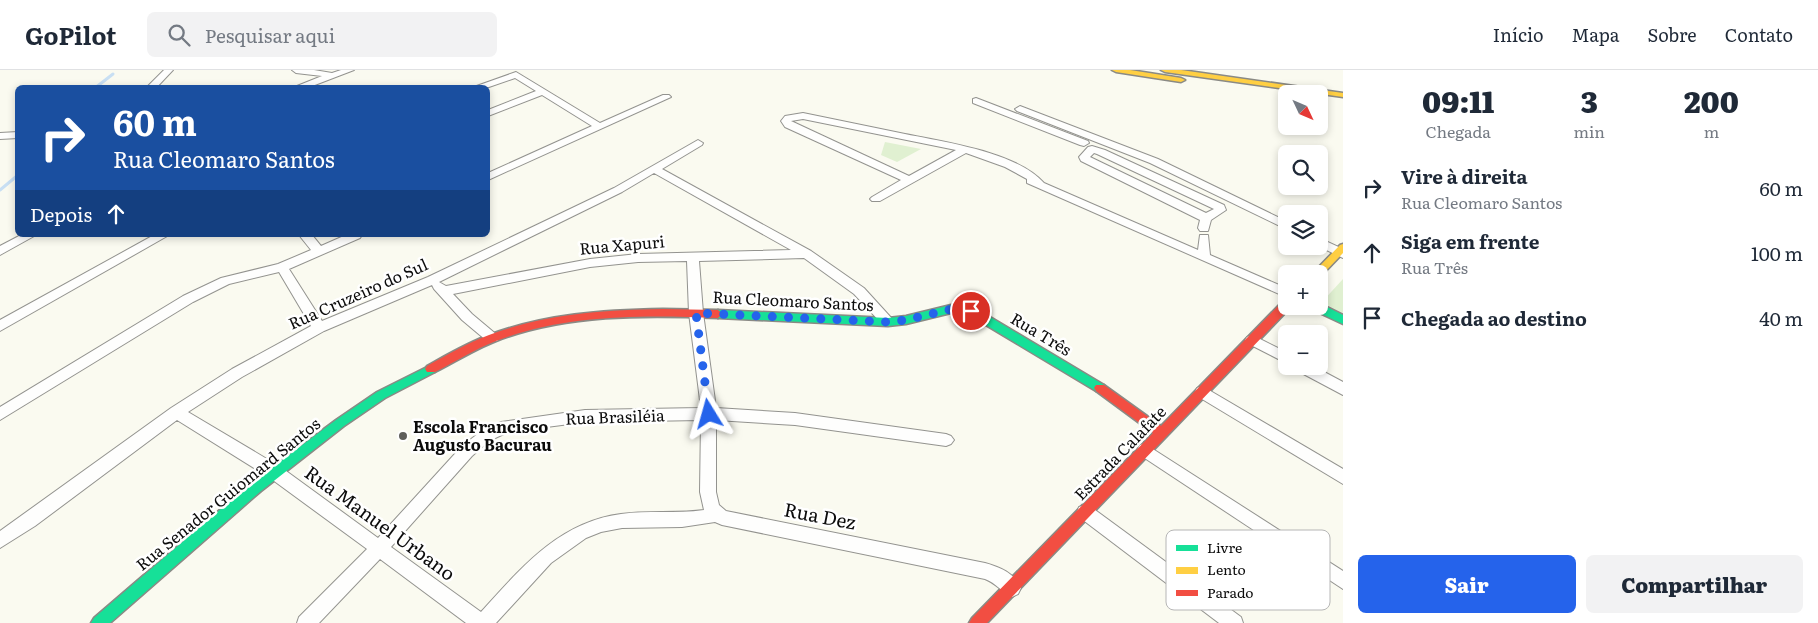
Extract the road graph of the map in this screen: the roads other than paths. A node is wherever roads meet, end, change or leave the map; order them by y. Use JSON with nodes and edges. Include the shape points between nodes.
{"nodes":[{"id":1,"x":169,"y":70,"type":"edge"},
{"id":2,"x":296,"y":70,"type":"edge"},
{"id":3,"x":350,"y":70,"type":"edge"},
{"id":4,"x":1116,"y":70,"type":"edge"},
{"id":5,"x":1165,"y":70,"type":"edge"},
{"id":6,"x":333,"y":76,"type":"junction"},
{"id":7,"x":153,"y":85,"type":"edge"},
{"id":8,"x":305,"y":85,"type":"edge"},
{"id":9,"x":484,"y":85,"type":"edge"},
{"id":10,"x":543,"y":92,"type":"junction"},
{"id":11,"x":1278,"y":94,"type":"edge"},
{"id":12,"x":1343,"y":95,"type":"edge"},
{"id":13,"x":666,"y":97,"type":"dead end"},
{"id":14,"x":1328,"y":100,"type":"edge"},
{"id":15,"x":976,"y":101,"type":"dead end"},
{"id":16,"x":1343,"y":102,"type":"edge"},
{"id":17,"x":1020,"y":110,"type":"dead end"},
{"id":18,"x":490,"y":112,"type":"edge"},
{"id":19,"x":600,"y":127,"type":"junction"},
{"id":20,"x":15,"y":135,"type":"edge"},
{"id":21,"x":0,"y":136,"type":"edge"},
{"id":22,"x":698,"y":143,"type":"dead end"},
{"id":23,"x":1086,"y":147,"type":"junction"},
{"id":24,"x":964,"y":150,"type":"junction"},
{"id":25,"x":979,"y":155,"type":"joint"},
{"id":26,"x":655,"y":169,"type":"junction"},
{"id":27,"x":490,"y":176,"type":"edge"},
{"id":28,"x":910,"y":180,"type":"junction"},
{"id":29,"x":1039,"y":183,"type":"joint"},
{"id":30,"x":876,"y":199,"type":"dead end"},
{"id":31,"x":1278,"y":221,"type":"edge"},
{"id":32,"x":1204,"y":228,"type":"junction"},
{"id":33,"x":26,"y":237,"type":"edge"},
{"id":34,"x":159,"y":237,"type":"edge"},
{"id":35,"x":307,"y":237,"type":"edge"},
{"id":36,"x":351,"y":237,"type":"edge"},
{"id":37,"x":1328,"y":246,"type":"edge"},
{"id":38,"x":0,"y":251,"type":"edge"},
{"id":39,"x":319,"y":251,"type":"junction"},
{"id":40,"x":1341,"y":251,"type":"edge"},
{"id":41,"x":806,"y":254,"type":"junction"},
{"id":42,"x":1204,"y":256,"type":"junction"},
{"id":43,"x":694,"y":257,"type":"junction"},
{"id":44,"x":1326,"y":265,"type":"edge"},
{"id":45,"x":282,"y":267,"type":"junction"},
{"id":46,"x":432,"y":280,"type":"junction"},
{"id":47,"x":1278,"y":289,"type":"edge"},
{"id":48,"x":443,"y":291,"type":"junction"},
{"id":49,"x":1328,"y":312,"type":"edge"},
{"id":50,"x":696,"y":313,"type":"junction"},
{"id":51,"x":1278,"y":313,"type":"edge"},
{"id":52,"x":1343,"y":320,"type":"edge"},
{"id":53,"x":888,"y":322,"type":"junction"},
{"id":54,"x":0,"y":326,"type":"edge"},
{"id":55,"x":318,"y":328,"type":"junction"},
{"id":56,"x":492,"y":338,"type":"junction"},
{"id":57,"x":1252,"y":340,"type":"junction"},
{"id":58,"x":1278,"y":354,"type":"edge"},
{"id":59,"x":1317,"y":375,"type":"edge"},
{"id":60,"x":1343,"y":389,"type":"edge"},
{"id":61,"x":1202,"y":392,"type":"junction"},
{"id":62,"x":3,"y":408,"type":"edge"},
{"id":63,"x":176,"y":412,"type":"junction"},
{"id":64,"x":709,"y":414,"type":"junction"},
{"id":65,"x":1162,"y":433,"type":"junction"},
{"id":66,"x":946,"y":440,"type":"dead end"},
{"id":67,"x":1145,"y":450,"type":"junction"},
{"id":68,"x":276,"y":472,"type":"junction"},
{"id":69,"x":1343,"y":476,"type":"edge"},
{"id":70,"x":1085,"y":512,"type":"junction"},
{"id":71,"x":717,"y":514,"type":"junction"},
{"id":72,"x":1265,"y":530,"type":"edge"},
{"id":73,"x":0,"y":540,"type":"edge"},
{"id":74,"x":379,"y":549,"type":"junction"},
{"id":75,"x":1166,"y":572,"type":"edge"},
{"id":76,"x":1330,"y":573,"type":"edge"},
{"id":77,"x":1343,"y":582,"type":"edge"},
{"id":78,"x":1012,"y":588,"type":"junction"},
{"id":79,"x":1217,"y":610,"type":"edge"},
{"id":80,"x":99,"y":623,"type":"edge"},
{"id":81,"x":306,"y":623,"type":"edge"},
{"id":82,"x":483,"y":623,"type":"edge"},
{"id":83,"x":977,"y":623,"type":"edge"},
{"id":84,"x":1234,"y":623,"type":"edge"}],
"edges":[{"from":1,"to":7,"type":"street"},
{"from":2,"to":6,"type":"street"},
{"from":3,"to":6,"type":"street"},
{"from":4,"to":11,"type":"street"},
{"from":5,"to":12,"type":"street"},
{"from":6,"to":8,"type":"street"},
{"from":9,"to":10,"type":"street","via":[[516,75]]},
{"from":10,"to":18,"type":"street"},
{"from":10,"to":19,"type":"street"},
{"from":13,"to":19,"type":"street"},
{"from":14,"to":16,"type":"street"},
{"from":15,"to":23,"type":"street"},
{"from":17,"to":31,"type":"street","via":[[1154,161]]},
{"from":19,"to":27,"type":"street"},
{"from":20,"to":21,"type":"street"},
{"from":22,"to":26,"type":"street","name":"Rua Cruzeiro do Sul"},
{"from":23,"to":32,"type":"street","via":[[1085,159]]},
{"from":23,"to":32,"type":"street","via":[[1220,207]]},
{"from":24,"to":25,"type":"street"},
{"from":24,"to":28,"type":"street"},
{"from":24,"to":28,"type":"street","via":[[803,116],[794,116],[786,121]]},
{"from":25,"to":29,"type":"street","via":[[1008,174]]},
{"from":26,"to":41,"type":"street"},
{"from":26,"to":46,"type":"street","name":"Rua Cruzeiro do Sul"},
{"from":28,"to":30,"type":"street"},
{"from":29,"to":42,"type":"street"},
{"from":32,"to":42,"type":"street"},
{"from":33,"to":38,"type":"street"},
{"from":34,"to":54,"type":"street"},
{"from":35,"to":39,"type":"street"},
{"from":36,"to":39,"type":"street"},
{"from":37,"to":40,"type":"street"},
{"from":39,"to":45,"type":"street"},
{"from":40,"to":44,"type":"street"},
{"from":41,"to":43,"type":"street","name":"Rua Xapuri"},
{"from":41,"to":53,"type":"street","via":[[859,291]]},
{"from":42,"to":47,"type":"street"},
{"from":43,"to":48,"type":"street","name":"Rua Xapuri","via":[[590,263]]},
{"from":43,"to":50,"type":"street"},
{"from":45,"to":55,"type":"street"},
{"from":45,"to":62,"type":"street","via":[[225,281],[188,299]]},
{"from":46,"to":48,"type":"street"},
{"from":46,"to":55,"type":"street","name":"Rua Cruzeiro do Sul"},
{"from":48,"to":56,"type":"street","via":[[467,318]]},
{"from":49,"to":52,"type":"street"},
{"from":50,"to":53,"type":"street","name":"Rua Cleomaro Santos"},
{"from":50,"to":56,"type":"street","name":"Rua Senador Guiomard Santos","via":[[617,314],[555,322]]},
{"from":50,"to":64,"type":"street"},
{"from":51,"to":57,"type":"street","name":"Estrada Calafate"},
{"from":53,"to":65,"type":"street","name":"Rua Três","via":[[952,309],[971,311],[1106,392]]},
{"from":55,"to":63,"type":"street","name":"Rua Cruzeiro do Sul"},
{"from":56,"to":68,"type":"street","name":"Rua Senador Guiomard Santos","via":[[374,399]]},
{"from":57,"to":58,"type":"street"},
{"from":57,"to":61,"type":"street","name":"Estrada Calafate"},
{"from":59,"to":60,"type":"street"},
{"from":61,"to":65,"type":"street","name":"Estrada Calafate"},
{"from":61,"to":69,"type":"street"},
{"from":63,"to":68,"type":"street","name":"Rua Manuel Urbano"},
{"from":63,"to":73,"type":"street","name":"Rua Cruzeiro do Sul","via":[[30,522]]},
{"from":64,"to":66,"type":"street","name":"Rua Brasiléia","via":[[795,419]]},
{"from":64,"to":71,"type":"street","via":[[708,492],[712,509]]},
{"from":64,"to":74,"type":"street","name":"Rua Brasiléia","via":[[584,416],[506,426],[484,437],[467,451]]},
{"from":65,"to":67,"type":"street","name":"Estrada Calafate"},
{"from":67,"to":70,"type":"street","name":"Estrada Calafate"},
{"from":67,"to":72,"type":"street"},
{"from":68,"to":74,"type":"street","name":"Rua Manuel Urbano"},
{"from":68,"to":80,"type":"street","name":"Rua Senador Guiomard Santos"},
{"from":70,"to":75,"type":"street"},
{"from":70,"to":78,"type":"street","name":"Estrada Calafate"},
{"from":71,"to":78,"type":"street","name":"Rua Dez","via":[[722,518],[985,570]]},
{"from":71,"to":82,"type":"street","via":[[690,520],[620,521],[586,531],[562,543],[546,556]]},
{"from":74,"to":81,"type":"street","name":"Rua Brasiléia"},
{"from":74,"to":82,"type":"street","name":"Rua Manuel Urbano"},
{"from":76,"to":77,"type":"street"},
{"from":78,"to":83,"type":"street","name":"Estrada Calafate"},
{"from":79,"to":84,"type":"street"}]}
